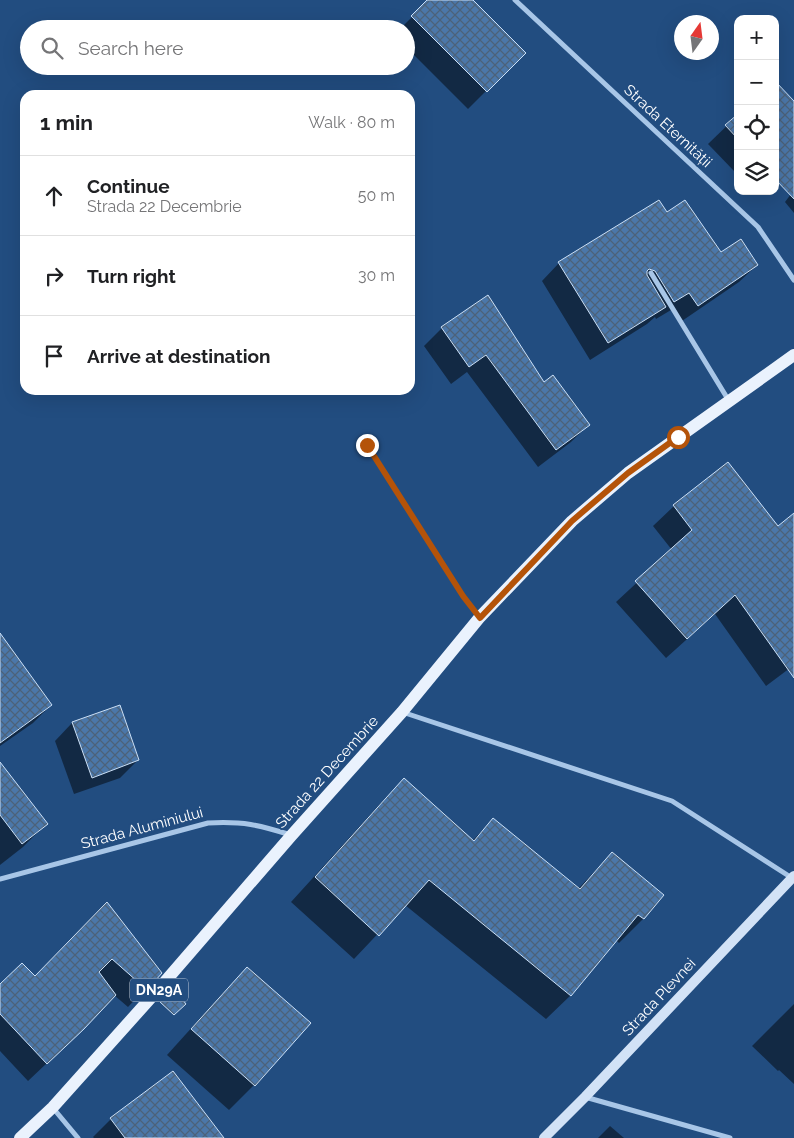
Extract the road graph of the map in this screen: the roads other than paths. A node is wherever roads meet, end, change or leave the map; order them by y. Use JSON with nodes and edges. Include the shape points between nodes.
{"nodes":[{"id":1,"x":514,"y":0,"type":"edge"},
{"id":2,"x":651,"y":273,"type":"dead end"},
{"id":3,"x":794,"y":280,"type":"edge"},
{"id":4,"x":794,"y":356,"type":"edge"},
{"id":5,"x":729,"y":401,"type":"junction"},
{"id":6,"x":367,"y":445,"type":"dead end"},
{"id":7,"x":480,"y":618,"type":"junction"},
{"id":8,"x":402,"y":712,"type":"junction"},
{"id":9,"x":291,"y":836,"type":"junction"},
{"id":10,"x":793,"y":877,"type":"edge"},
{"id":11,"x":0,"y":879,"type":"edge"},
{"id":12,"x":585,"y":1097,"type":"junction"},
{"id":13,"x":53,"y":1107,"type":"junction"},
{"id":14,"x":20,"y":1138,"type":"edge"},
{"id":15,"x":78,"y":1138,"type":"edge"},
{"id":16,"x":544,"y":1138,"type":"edge"},
{"id":17,"x":730,"y":1138,"type":"edge"}],
"edges":[{"from":1,"to":3,"type":"street","name":"Strada Eternității","via":[[758,227]]},
{"from":2,"to":5,"type":"street"},
{"from":4,"to":5,"type":"main road","name":"Strada 22 Decembrie","number":"DN29A"},
{"from":5,"to":7,"type":"main road","name":"Strada 22 Decembrie","number":"DN29A","via":[[628,473],[572,521]]},
{"from":6,"to":7,"type":"lane"},
{"from":7,"to":8,"type":"main road","name":"Strada 22 Decembrie","number":"DN29A"},
{"from":8,"to":9,"type":"main road","name":"Strada 22 Decembrie","number":"DN29A"},
{"from":8,"to":10,"type":"street","via":[[672,801]]},
{"from":9,"to":11,"type":"street","name":"Strada Aluminiului","via":[[258,824],[208,823]]},
{"from":9,"to":13,"type":"main road","name":"Strada 22 Decembrie","number":"DN29A"},
{"from":10,"to":12,"type":"street","name":"Strada Plevnei"},
{"from":12,"to":16,"type":"street","name":"Strada Plevnei"},
{"from":12,"to":17,"type":"street"},
{"from":13,"to":14,"type":"main road","name":"Strada 22 Decembrie","number":"DN29A"},
{"from":13,"to":15,"type":"street"}]}
